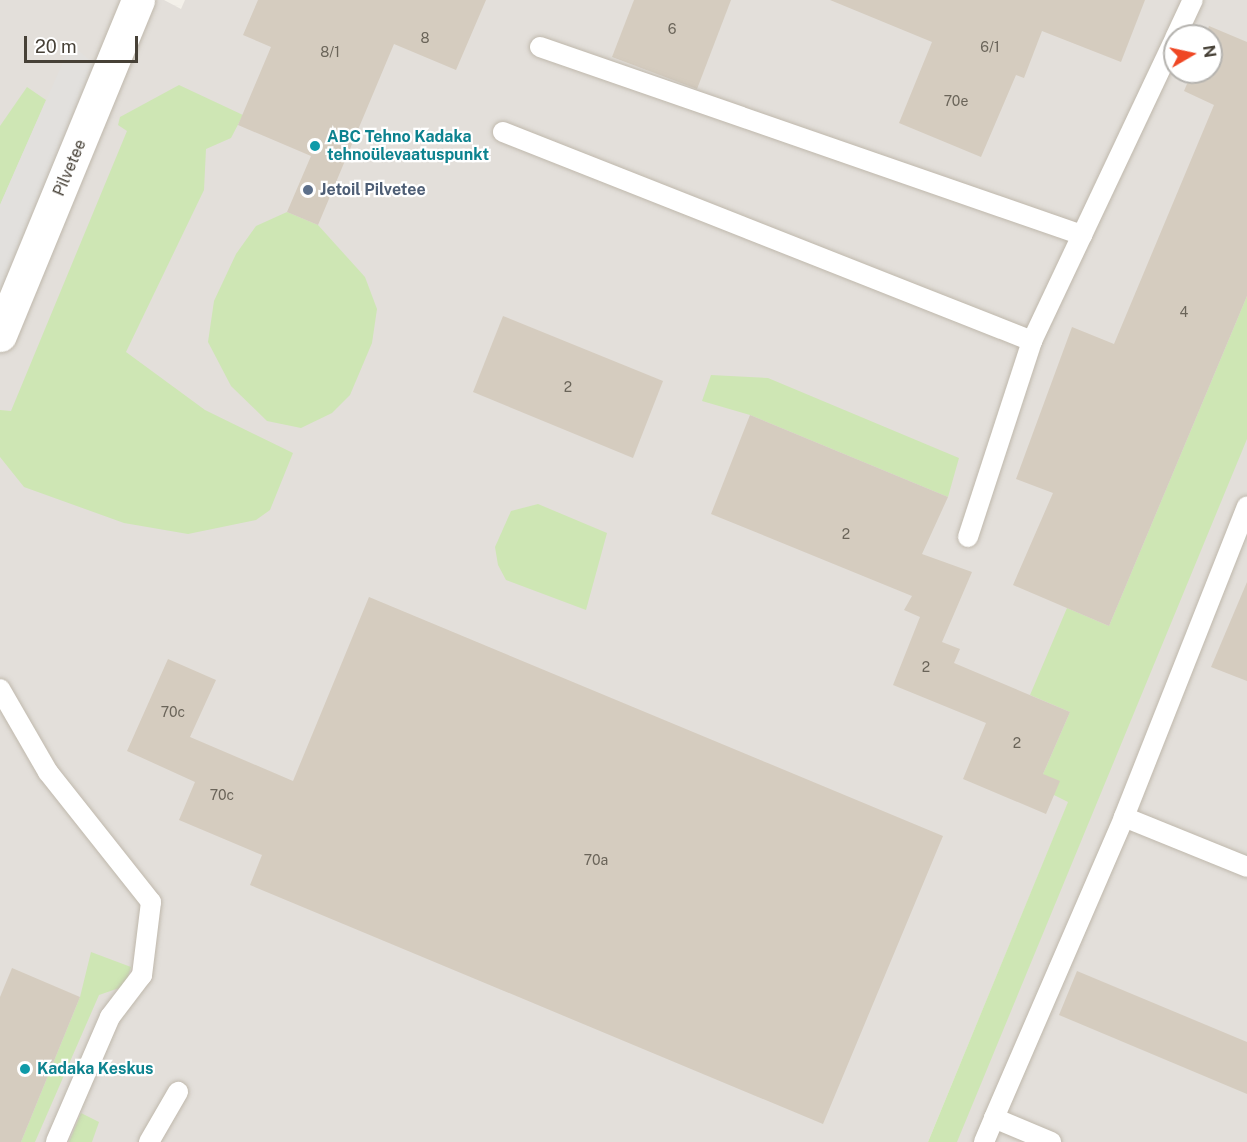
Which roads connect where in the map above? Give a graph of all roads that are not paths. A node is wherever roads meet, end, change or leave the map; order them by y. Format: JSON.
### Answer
{"nodes":[{"id":1,"x":138,"y":0,"type":"edge"},
{"id":2,"x":1193,"y":0,"type":"edge"},
{"id":3,"x":1181,"y":24,"type":"edge"},
{"id":4,"x":540,"y":47,"type":"dead end"},
{"id":5,"x":1163,"y":63,"type":"edge"},
{"id":6,"x":503,"y":132,"type":"dead end"},
{"id":7,"x":1082,"y":235,"type":"junction"},
{"id":8,"x":0,"y":336,"type":"edge"},
{"id":9,"x":1032,"y":341,"type":"junction"},
{"id":10,"x":1247,"y":506,"type":"edge"},
{"id":11,"x":968,"y":537,"type":"dead end"},
{"id":12,"x":0,"y":689,"type":"edge"},
{"id":13,"x":1124,"y":817,"type":"junction"},
{"id":14,"x":1247,"y":867,"type":"edge"},
{"id":15,"x":178,"y":1092,"type":"dead end"},
{"id":16,"x":994,"y":1118,"type":"junction"},
{"id":17,"x":56,"y":1142,"type":"edge"},
{"id":18,"x":149,"y":1142,"type":"edge"},
{"id":19,"x":984,"y":1142,"type":"edge"},
{"id":20,"x":1051,"y":1142,"type":"edge"}],
"edges":[{"from":1,"to":8,"type":"street","name":"Pilvetee"},
{"from":2,"to":3,"type":"lane"},
{"from":4,"to":7,"type":"lane"},
{"from":5,"to":7,"type":"lane"},
{"from":6,"to":9,"type":"lane"},
{"from":7,"to":9,"type":"lane"},
{"from":9,"to":11,"type":"lane"},
{"from":10,"to":13,"type":"lane"},
{"from":12,"to":17,"type":"lane"},
{"from":13,"to":14,"type":"lane"},
{"from":13,"to":16,"type":"lane"},
{"from":15,"to":18,"type":"lane"},
{"from":16,"to":19,"type":"lane"},
{"from":16,"to":20,"type":"lane"}]}
